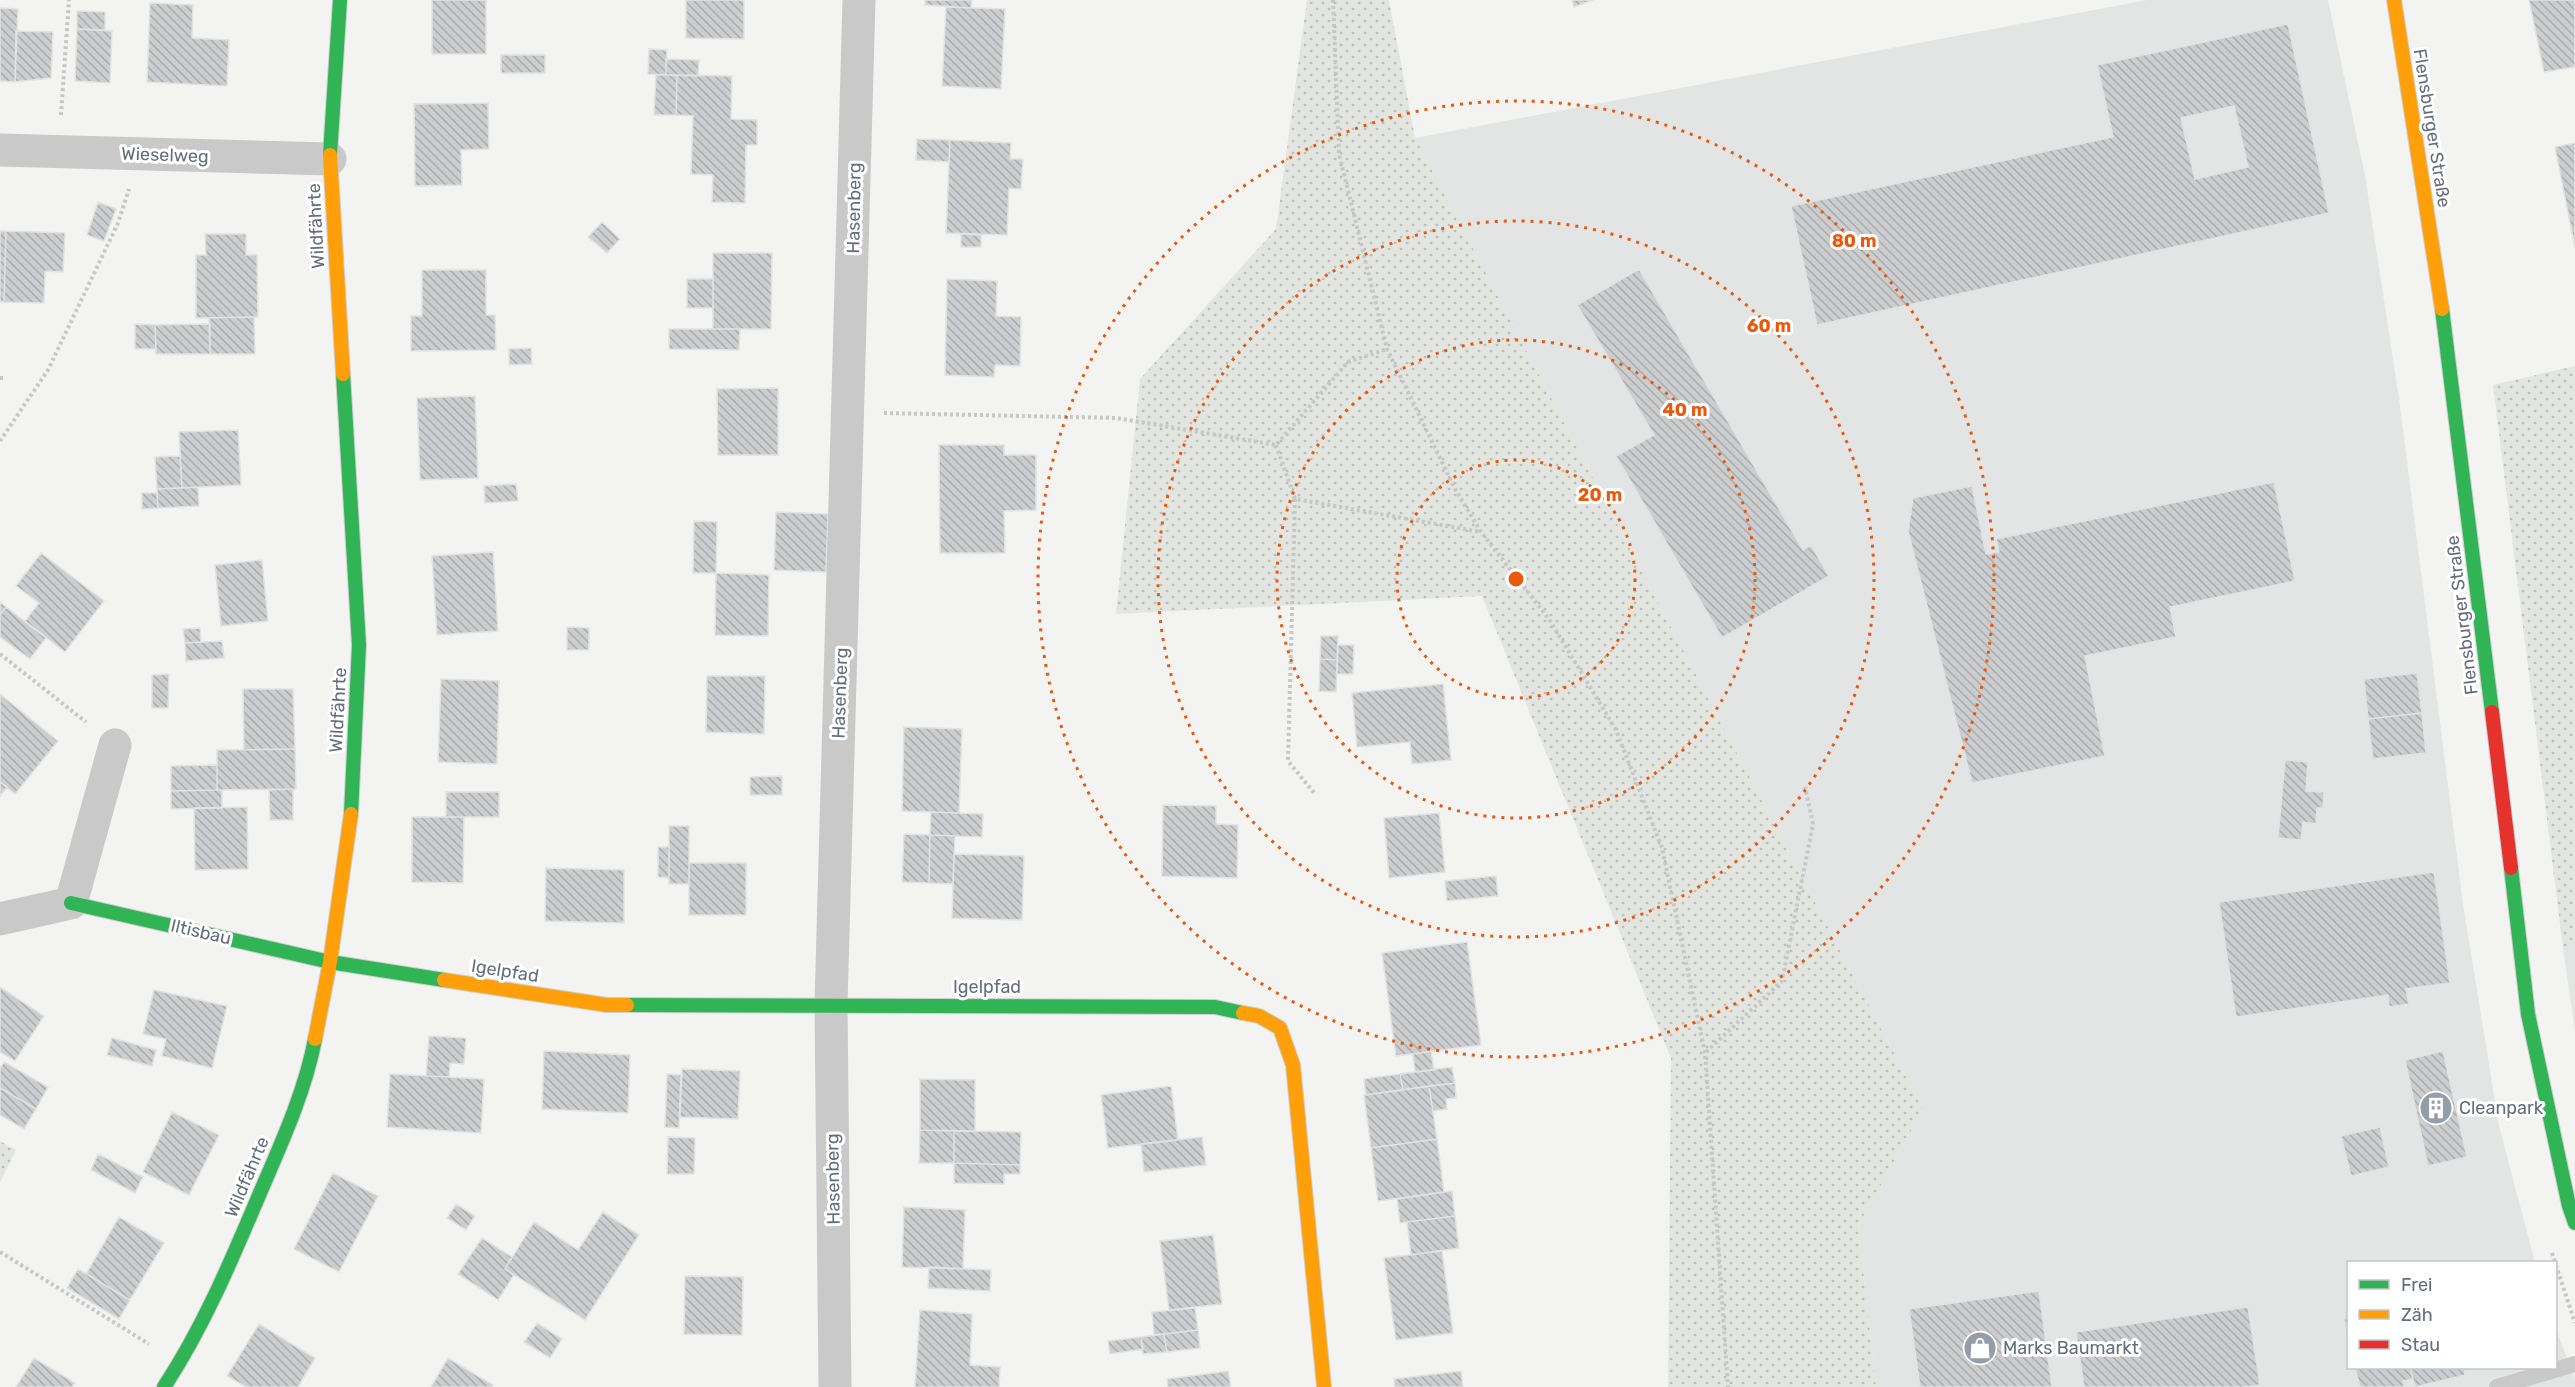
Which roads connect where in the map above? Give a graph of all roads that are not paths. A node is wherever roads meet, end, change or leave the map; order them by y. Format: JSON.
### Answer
{"nodes":[{"id":1,"x":340,"y":0,"type":"edge"},
{"id":2,"x":859,"y":0,"type":"edge"},
{"id":3,"x":2394,"y":0,"type":"edge"},
{"id":4,"x":0,"y":150,"type":"edge"},
{"id":5,"x":330,"y":159,"type":"junction"},
{"id":6,"x":115,"y":745,"type":"road end"},
{"id":7,"x":71,"y":903,"type":"junction"},
{"id":8,"x":0,"y":919,"type":"edge"},
{"id":9,"x":330,"y":962,"type":"junction"},
{"id":10,"x":831,"y":1004,"type":"junction"},
{"id":11,"x":2575,"y":1223,"type":"edge"},
{"id":12,"x":2575,"y":1364,"type":"edge"},
{"id":13,"x":164,"y":1387,"type":"edge"},
{"id":14,"x":835,"y":1387,"type":"edge"},
{"id":15,"x":1324,"y":1387,"type":"edge"},
{"id":16,"x":2497,"y":1387,"type":"edge"}],
"edges":[{"from":1,"to":5,"type":"street","name":"Wildfährte"},
{"from":2,"to":10,"type":"street","name":"Hasenberg"},
{"from":3,"to":11,"type":"street","name":"Flensburger Straße"},
{"from":4,"to":5,"type":"street","name":"Wieselweg"},
{"from":5,"to":9,"type":"street","name":"Wildfährte"},
{"from":6,"to":7,"type":"street"},
{"from":7,"to":8,"type":"street","name":"Iltisbau"},
{"from":7,"to":9,"type":"street","name":"Iltisbau"},
{"from":9,"to":10,"type":"street","name":"Igelpfad"},
{"from":9,"to":13,"type":"street","name":"Wildfährte"},
{"from":10,"to":14,"type":"street","name":"Hasenberg"},
{"from":10,"to":15,"type":"street","name":"Igelpfad"},
{"from":12,"to":16,"type":"lane"}]}
